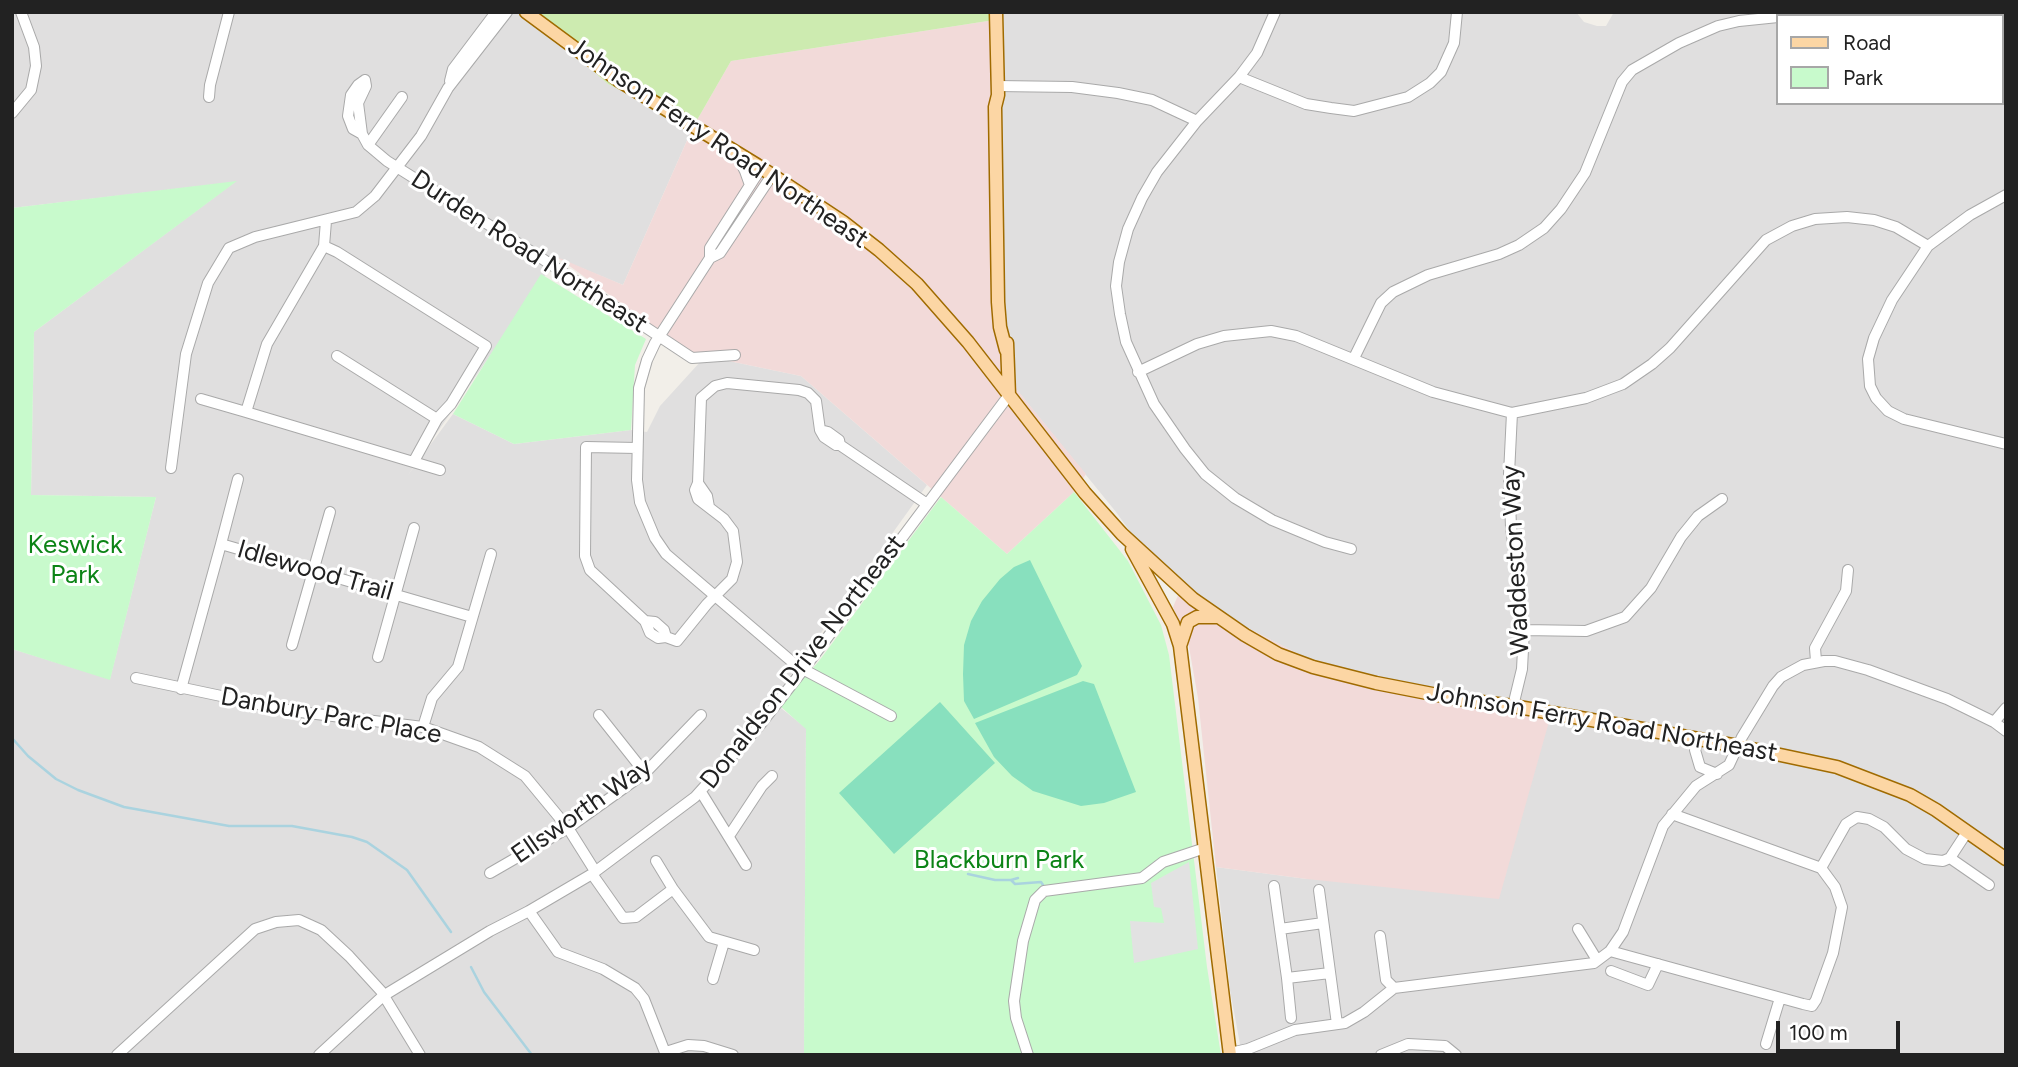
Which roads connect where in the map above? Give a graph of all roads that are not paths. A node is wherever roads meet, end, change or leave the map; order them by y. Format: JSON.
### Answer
{"nodes":[{"id":1,"x":21,"y":12,"type":"edge"},
{"id":2,"x":229,"y":12,"type":"edge"},
{"id":3,"x":496,"y":12,"type":"edge"},
{"id":4,"x":507,"y":12,"type":"edge"},
{"id":5,"x":526,"y":12,"type":"edge"},
{"id":6,"x":996,"y":12,"type":"edge"},
{"id":7,"x":1275,"y":12,"type":"edge"},
{"id":8,"x":1457,"y":12,"type":"edge"},
{"id":9,"x":1844,"y":12,"type":"edge"},
{"id":10,"x":1818,"y":14,"type":"edge"},
{"id":11,"x":1776,"y":17,"type":"edge"},
{"id":12,"x":1239,"y":77,"type":"junction"},
{"id":13,"x":448,"y":88,"type":"junction"},
{"id":14,"x":998,"y":90,"type":"junction"},
{"id":15,"x":209,"y":96,"type":"dead end"},
{"id":16,"x":402,"y":97,"type":"dead end"},
{"id":17,"x":354,"y":102,"type":"dead end"},
{"id":18,"x":12,"y":113,"type":"edge"},
{"id":19,"x":1197,"y":121,"type":"junction"},
{"id":20,"x":368,"y":145,"type":"junction"},
{"id":21,"x":733,"y":150,"type":"junction"},
{"id":22,"x":397,"y":168,"type":"junction"},
{"id":23,"x":766,"y":171,"type":"junction"},
{"id":24,"x":750,"y":185,"type":"junction"},
{"id":25,"x":2006,"y":195,"type":"edge"},
{"id":26,"x":326,"y":220,"type":"junction"},
{"id":27,"x":324,"y":246,"type":"junction"},
{"id":28,"x":1928,"y":246,"type":"junction"},
{"id":29,"x":710,"y":258,"type":"junction"},
{"id":30,"x":660,"y":337,"type":"junction"},
{"id":31,"x":735,"y":355,"type":"dead end"},
{"id":32,"x":337,"y":356,"type":"dead end"},
{"id":33,"x":1354,"y":358,"type":"junction"},
{"id":34,"x":1138,"y":372,"type":"junction"},
{"id":35,"x":1009,"y":395,"type":"junction"},
{"id":36,"x":201,"y":399,"type":"dead end"},
{"id":37,"x":246,"y":412,"type":"junction"},
{"id":38,"x":1512,"y":414,"type":"junction"},
{"id":39,"x":438,"y":419,"type":"junction"},
{"id":40,"x":2006,"y":444,"type":"edge"},
{"id":41,"x":638,"y":448,"type":"junction"},
{"id":42,"x":414,"y":461,"type":"junction"},
{"id":43,"x":171,"y":468,"type":"dead end"},
{"id":44,"x":440,"y":470,"type":"dead end"},
{"id":45,"x":238,"y":480,"type":"dead end"},
{"id":46,"x":1722,"y":499,"type":"dead end"},
{"id":47,"x":927,"y":504,"type":"junction"},
{"id":48,"x":330,"y":512,"type":"dead end"},
{"id":49,"x":414,"y":528,"type":"dead end"},
{"id":50,"x":1122,"y":534,"type":"junction"},
{"id":51,"x":221,"y":544,"type":"junction"},
{"id":52,"x":1351,"y":549,"type":"dead end"},
{"id":53,"x":491,"y":555,"type":"dead end"},
{"id":54,"x":1848,"y":570,"type":"dead end"},
{"id":55,"x":313,"y":571,"type":"junction"},
{"id":56,"x":395,"y":594,"type":"junction"},
{"id":57,"x":716,"y":596,"type":"junction"},
{"id":58,"x":1158,"y":596,"type":"junction"},
{"id":59,"x":1193,"y":599,"type":"junction"},
{"id":60,"x":472,"y":617,"type":"junction"},
{"id":61,"x":1216,"y":617,"type":"junction"},
{"id":62,"x":1524,"y":630,"type":"junction"},
{"id":63,"x":292,"y":645,"type":"dead end"},
{"id":64,"x":1180,"y":646,"type":"junction"},
{"id":65,"x":378,"y":657,"type":"dead end"},
{"id":66,"x":1816,"y":662,"type":"junction"},
{"id":67,"x":803,"y":670,"type":"junction"},
{"id":68,"x":135,"y":678,"type":"dead end"},
{"id":69,"x":181,"y":689,"type":"junction"},
{"id":70,"x":1514,"y":706,"type":"junction"},
{"id":71,"x":2006,"y":708,"type":"edge"},
{"id":72,"x":599,"y":715,"type":"dead end"},
{"id":73,"x":701,"y":715,"type":"dead end"},
{"id":74,"x":891,"y":716,"type":"dead end"},
{"id":75,"x":1994,"y":722,"type":"junction"},
{"id":76,"x":423,"y":727,"type":"junction"},
{"id":77,"x":2006,"y":731,"type":"edge"},
{"id":78,"x":1698,"y":739,"type":"junction"},
{"id":79,"x":1738,"y":746,"type":"junction"},
{"id":80,"x":1700,"y":767,"type":"junction"},
{"id":81,"x":645,"y":773,"type":"junction"},
{"id":82,"x":1717,"y":774,"type":"junction"},
{"id":83,"x":772,"y":776,"type":"dead end"},
{"id":84,"x":1696,"y":786,"type":"junction"},
{"id":85,"x":701,"y":792,"type":"junction"},
{"id":86,"x":1672,"y":814,"type":"junction"},
{"id":87,"x":568,"y":828,"type":"junction"},
{"id":88,"x":1968,"y":832,"type":"junction"},
{"id":89,"x":729,"y":836,"type":"junction"},
{"id":90,"x":1205,"y":848,"type":"junction"},
{"id":91,"x":1950,"y":858,"type":"junction"},
{"id":92,"x":2006,"y":859,"type":"edge"},
{"id":93,"x":656,"y":861,"type":"dead end"},
{"id":94,"x":746,"y":864,"type":"dead end"},
{"id":95,"x":1821,"y":868,"type":"junction"},
{"id":96,"x":490,"y":873,"type":"dead end"},
{"id":97,"x":593,"y":873,"type":"junction"},
{"id":98,"x":1989,"y":885,"type":"dead end"},
{"id":99,"x":1274,"y":886,"type":"dead end"},
{"id":100,"x":673,"y":889,"type":"junction"},
{"id":101,"x":1319,"y":890,"type":"dead end"},
{"id":102,"x":529,"y":911,"type":"junction"},
{"id":103,"x":1323,"y":923,"type":"junction"},
{"id":104,"x":1280,"y":929,"type":"junction"},
{"id":105,"x":1578,"y":929,"type":"dead end"},
{"id":106,"x":1380,"y":936,"type":"dead end"},
{"id":107,"x":724,"y":942,"type":"junction"},
{"id":108,"x":754,"y":950,"type":"dead end"},
{"id":109,"x":1610,"y":951,"type":"junction"},
{"id":110,"x":1597,"y":960,"type":"junction"},
{"id":111,"x":1658,"y":964,"type":"junction"},
{"id":112,"x":1611,"y":971,"type":"dead end"},
{"id":113,"x":1330,"y":973,"type":"junction"},
{"id":114,"x":1287,"y":978,"type":"junction"},
{"id":115,"x":713,"y":979,"type":"dead end"},
{"id":116,"x":1394,"y":988,"type":"junction"},
{"id":117,"x":383,"y":996,"type":"junction"},
{"id":118,"x":1780,"y":998,"type":"junction"},
{"id":119,"x":1291,"y":1018,"type":"dead end"},
{"id":120,"x":1337,"y":1024,"type":"junction"},
{"id":121,"x":1766,"y":1044,"type":"dead end"},
{"id":122,"x":666,"y":1053,"type":"edge"},
{"id":123,"x":1230,"y":1054,"type":"edge"},
{"id":124,"x":117,"y":1055,"type":"edge"},
{"id":125,"x":319,"y":1055,"type":"edge"},
{"id":126,"x":420,"y":1055,"type":"edge"},
{"id":127,"x":733,"y":1055,"type":"edge"},
{"id":128,"x":1028,"y":1055,"type":"edge"},
{"id":129,"x":1381,"y":1055,"type":"edge"},
{"id":130,"x":1456,"y":1055,"type":"edge"}],
"edges":[{"from":1,"to":18,"type":"street"},
{"from":2,"to":15,"type":"street"},
{"from":3,"to":13,"type":"street"},
{"from":4,"to":13,"type":"street"},
{"from":5,"to":21,"type":"main road","name":"Johnson Ferry Road Northeast"},
{"from":6,"to":14,"type":"main road"},
{"from":7,"to":12,"type":"street"},
{"from":8,"to":12,"type":"street"},
{"from":9,"to":10,"type":"street"},
{"from":11,"to":33,"type":"street"},
{"from":12,"to":19,"type":"street"},
{"from":13,"to":22,"type":"street"},
{"from":14,"to":19,"type":"street"},
{"from":14,"to":35,"type":"main road"},
{"from":16,"to":20,"type":"street"},
{"from":17,"to":20,"type":"street"},
{"from":19,"to":34,"type":"street"},
{"from":20,"to":22,"type":"street","name":"Durden Road Northeast"},
{"from":21,"to":23,"type":"main road","name":"Johnson Ferry Road Northeast"},
{"from":21,"to":24,"type":"street"},
{"from":22,"to":26,"type":"street"},
{"from":22,"to":30,"type":"street","name":"Durden Road Northeast"},
{"from":23,"to":24,"type":"street"},
{"from":23,"to":29,"type":"street"},
{"from":23,"to":35,"type":"main road","name":"Johnson Ferry Road Northeast"},
{"from":24,"to":29,"type":"street"},
{"from":25,"to":28,"type":"street"},
{"from":26,"to":27,"type":"street"},
{"from":26,"to":43,"type":"street"},
{"from":27,"to":37,"type":"street"},
{"from":27,"to":39,"type":"street"},
{"from":28,"to":38,"type":"street"},
{"from":28,"to":40,"type":"street"},
{"from":29,"to":30,"type":"street"},
{"from":30,"to":31,"type":"street","name":"Durden Road Northeast"},
{"from":30,"to":41,"type":"street"},
{"from":32,"to":39,"type":"street"},
{"from":33,"to":34,"type":"street"},
{"from":33,"to":38,"type":"street"},
{"from":34,"to":52,"type":"street"},
{"from":35,"to":47,"type":"street","name":"Donaldson Drive Northeast"},
{"from":35,"to":50,"type":"main road","name":"Johnson Ferry Road Northeast"},
{"from":36,"to":37,"type":"street"},
{"from":37,"to":42,"type":"street"},
{"from":38,"to":62,"type":"street","name":"Waddeston Way"},
{"from":39,"to":42,"type":"street"},
{"from":41,"to":57,"type":"street"},
{"from":41,"to":57,"type":"street"},
{"from":42,"to":44,"type":"street"},
{"from":45,"to":51,"type":"street"},
{"from":46,"to":62,"type":"street"},
{"from":47,"to":57,"type":"street"},
{"from":47,"to":67,"type":"street","name":"Donaldson Drive Northeast"},
{"from":48,"to":55,"type":"street"},
{"from":49,"to":56,"type":"street"},
{"from":50,"to":58,"type":"main road"},
{"from":50,"to":59,"type":"main road","name":"Johnson Ferry Road Northeast"},
{"from":51,"to":55,"type":"street","name":"Idlewood Trail"},
{"from":51,"to":69,"type":"street","name":"Idlewood Trail"},
{"from":53,"to":60,"type":"street"},
{"from":54,"to":66,"type":"street"},
{"from":55,"to":56,"type":"street","name":"Idlewood Trail"},
{"from":55,"to":63,"type":"street"},
{"from":56,"to":60,"type":"street","name":"Idlewood Trail"},
{"from":56,"to":65,"type":"street"},
{"from":57,"to":67,"type":"street"},
{"from":58,"to":59,"type":"main road"},
{"from":58,"to":64,"type":"main road"},
{"from":59,"to":61,"type":"main road","name":"Johnson Ferry Road Northeast"},
{"from":60,"to":76,"type":"street"},
{"from":61,"to":64,"type":"main road"},
{"from":61,"to":70,"type":"main road","name":"Johnson Ferry Road Northeast"},
{"from":62,"to":70,"type":"street","name":"Waddeston Way"},
{"from":64,"to":90,"type":"main road"},
{"from":66,"to":75,"type":"street"},
{"from":66,"to":79,"type":"street"},
{"from":67,"to":74,"type":"street"},
{"from":67,"to":85,"type":"street","name":"Donaldson Drive Northeast"},
{"from":68,"to":69,"type":"street","name":"Danbury Parc Place"},
{"from":69,"to":76,"type":"street","name":"Danbury Parc Place"},
{"from":70,"to":78,"type":"main road","name":"Johnson Ferry Road Northeast"},
{"from":71,"to":75,"type":"street"},
{"from":72,"to":81,"type":"street"},
{"from":73,"to":81,"type":"street","name":"Ellsworth Way"},
{"from":75,"to":77,"type":"street"},
{"from":76,"to":87,"type":"street","name":"Danbury Parc Place"},
{"from":78,"to":79,"type":"main road","name":"Johnson Ferry Road Northeast"},
{"from":78,"to":80,"type":"street"},
{"from":79,"to":82,"type":"street"},
{"from":79,"to":88,"type":"main road","name":"Johnson Ferry Road Northeast"},
{"from":80,"to":82,"type":"street"},
{"from":80,"to":84,"type":"street"},
{"from":81,"to":87,"type":"street","name":"Ellsworth Way"},
{"from":82,"to":84,"type":"street"},
{"from":83,"to":89,"type":"street"},
{"from":84,"to":86,"type":"street"},
{"from":85,"to":89,"type":"street"},
{"from":85,"to":97,"type":"street","name":"Donaldson Drive Northeast"},
{"from":86,"to":95,"type":"street"},
{"from":86,"to":109,"type":"street"},
{"from":87,"to":96,"type":"street","name":"Ellsworth Way"},
{"from":87,"to":97,"type":"street","name":"Danbury Parc Place"},
{"from":88,"to":91,"type":"street"},
{"from":88,"to":92,"type":"main road","name":"Johnson Ferry Road Northeast"},
{"from":89,"to":94,"type":"street"},
{"from":90,"to":123,"type":"main road"},
{"from":90,"to":128,"type":"street"},
{"from":91,"to":95,"type":"street"},
{"from":91,"to":98,"type":"street"},
{"from":93,"to":100,"type":"street"},
{"from":95,"to":118,"type":"street"},
{"from":97,"to":100,"type":"street","name":"Danbury Parc Place"},
{"from":97,"to":102,"type":"street","name":"Donaldson Drive Northeast"},
{"from":99,"to":104,"type":"street"},
{"from":100,"to":107,"type":"street"},
{"from":101,"to":103,"type":"street"},
{"from":102,"to":117,"type":"street","name":"Donaldson Drive Northeast"},
{"from":102,"to":122,"type":"street"},
{"from":103,"to":104,"type":"street"},
{"from":103,"to":113,"type":"street"},
{"from":104,"to":114,"type":"street"},
{"from":105,"to":110,"type":"street"},
{"from":106,"to":116,"type":"street"},
{"from":107,"to":108,"type":"street"},
{"from":107,"to":115,"type":"street"},
{"from":109,"to":110,"type":"street"},
{"from":109,"to":111,"type":"street"},
{"from":110,"to":116,"type":"street"},
{"from":111,"to":112,"type":"street"},
{"from":111,"to":118,"type":"street"},
{"from":113,"to":114,"type":"street"},
{"from":113,"to":120,"type":"street"},
{"from":114,"to":119,"type":"street"},
{"from":116,"to":120,"type":"street"},
{"from":117,"to":124,"type":"street"},
{"from":117,"to":125,"type":"street","name":"Donaldson Drive Northeast"},
{"from":117,"to":126,"type":"street"},
{"from":118,"to":121,"type":"street"},
{"from":120,"to":123,"type":"street"},
{"from":122,"to":127,"type":"street"},
{"from":129,"to":130,"type":"street"}]}
